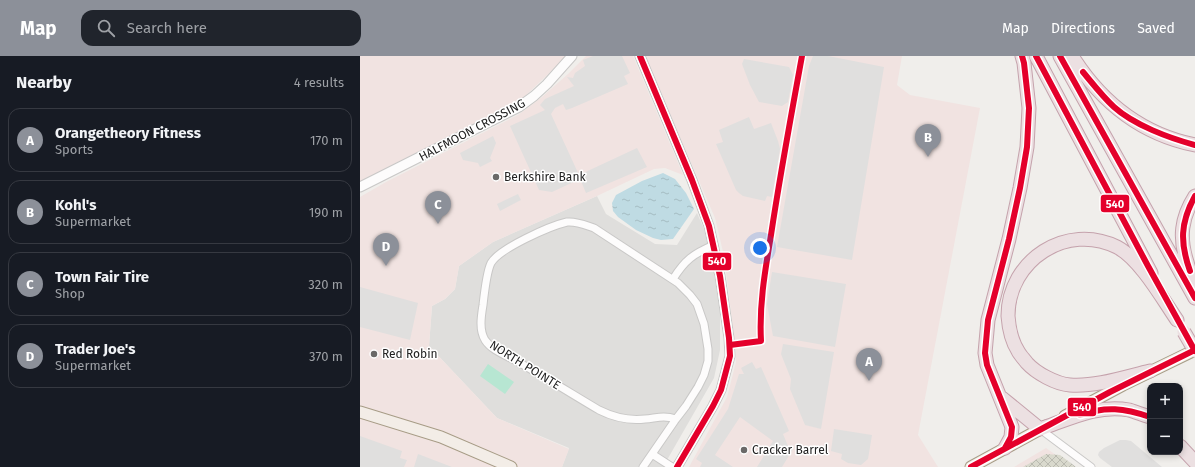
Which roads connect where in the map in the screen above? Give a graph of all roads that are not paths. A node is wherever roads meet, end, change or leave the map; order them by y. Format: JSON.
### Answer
{"nodes":[{"id":1,"x":572,"y":56,"type":"edge"},
{"id":2,"x":640,"y":56,"type":"edge"},
{"id":3,"x":1022,"y":56,"type":"edge"},
{"id":4,"x":1036,"y":56,"type":"edge"},
{"id":5,"x":1060,"y":56,"type":"edge"},
{"id":6,"x":1072,"y":56,"type":"edge"},
{"id":7,"x":1195,"y":145,"type":"edge"},
{"id":8,"x":360,"y":188,"type":"edge"},
{"id":9,"x":1195,"y":196,"type":"edge"},
{"id":10,"x":714,"y":245,"type":"junction"},
{"id":11,"x":673,"y":279,"type":"junction"},
{"id":12,"x":1194,"y":296,"type":"edge"},
{"id":13,"x":1177,"y":320,"type":"junction"},
{"id":14,"x":1195,"y":351,"type":"edge"},
{"id":15,"x":1150,"y":371,"type":"junction"},
{"id":16,"x":1000,"y":397,"type":"junction"},
{"id":17,"x":360,"y":412,"type":"edge"},
{"id":18,"x":1147,"y":416,"type":"edge"},
{"id":19,"x":676,"y":419,"type":"junction"},
{"id":20,"x":1040,"y":429,"type":"junction"},
{"id":21,"x":1005,"y":448,"type":"junction"},
{"id":22,"x":1183,"y":449,"type":"edge"},
{"id":23,"x":652,"y":454,"type":"junction"},
{"id":24,"x":1195,"y":462,"type":"edge"},
{"id":25,"x":511,"y":467,"type":"edge"},
{"id":26,"x":643,"y":467,"type":"edge"},
{"id":27,"x":672,"y":467,"type":"edge"},
{"id":28,"x":677,"y":467,"type":"edge"},
{"id":29,"x":971,"y":467,"type":"edge"},
{"id":30,"x":1091,"y":467,"type":"edge"}],
"edges":[{"from":1,"to":8,"type":"street","name":"HALFMOON CROSSING"},
{"from":2,"to":10,"type":"street"},
{"from":3,"to":16,"type":"highway"},
{"from":4,"to":13,"type":"highway"},
{"from":5,"to":12,"type":"highway"},
{"from":6,"to":7,"type":"highway"},
{"from":9,"to":12,"type":"highway"},
{"from":10,"to":11,"type":"street"},
{"from":10,"to":28,"type":"street"},
{"from":11,"to":19,"type":"street","name":"NORTH POINTE"},
{"from":11,"to":19,"type":"street","name":"NORTH POINTE"},
{"from":13,"to":14,"type":"highway","bridge":true},
{"from":13,"to":15,"type":"highway"},
{"from":14,"to":15,"type":"main road"},
{"from":15,"to":20,"type":"main road"},
{"from":16,"to":20,"type":"highway"},
{"from":16,"to":21,"type":"highway"},
{"from":17,"to":25,"type":"main road"},
{"from":18,"to":20,"type":"highway"},
{"from":19,"to":23,"type":"street","name":"NORTH POINTE"},
{"from":20,"to":21,"type":"main road"},
{"from":20,"to":30,"type":"street"},
{"from":21,"to":29,"type":"main road"},
{"from":22,"to":24,"type":"highway"},
{"from":23,"to":26,"type":"street","name":"NORTH POINTE"},
{"from":23,"to":27,"type":"street"}]}
